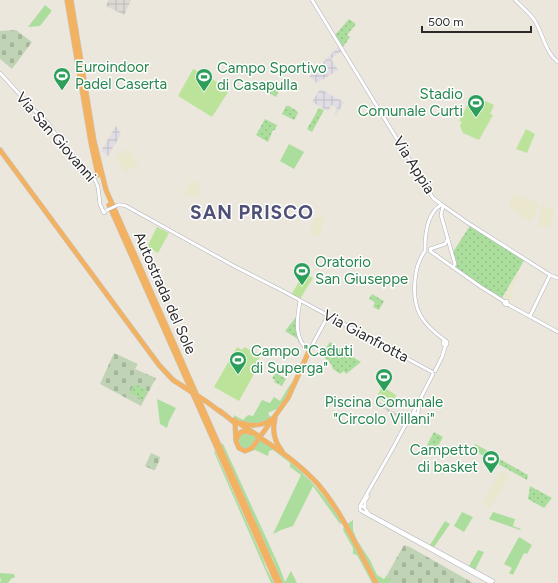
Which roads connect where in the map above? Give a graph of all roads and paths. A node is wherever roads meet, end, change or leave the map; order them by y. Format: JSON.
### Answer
{"nodes":[{"id":1,"x":67,"y":0,"type":"edge"},
{"id":2,"x":71,"y":0,"type":"edge"},
{"id":3,"x":312,"y":0,"type":"edge"},
{"id":4,"x":515,"y":0,"type":"edge"},
{"id":5,"x":558,"y":62,"type":"edge"},
{"id":6,"x":0,"y":73,"type":"edge"},
{"id":7,"x":0,"y":150,"type":"edge"},
{"id":8,"x":437,"y":201,"type":"junction"},
{"id":9,"x":443,"y":206,"type":"junction"},
{"id":10,"x":436,"y":208,"type":"junction"},
{"id":11,"x":448,"y":241,"type":"junction"},
{"id":12,"x":197,"y":246,"type":"joint"},
{"id":13,"x":425,"y":250,"type":"junction"},
{"id":14,"x":431,"y":250,"type":"junction"},
{"id":15,"x":454,"y":265,"type":"junction"},
{"id":16,"x":550,"y":276,"type":"junction"},
{"id":17,"x":556,"y":277,"type":"edge"},
{"id":18,"x":300,"y":301,"type":"junction"},
{"id":19,"x":328,"y":316,"type":"junction"},
{"id":20,"x":530,"y":316,"type":"junction"},
{"id":21,"x":558,"y":332,"type":"edge"},
{"id":22,"x":309,"y":352,"type":"junction"},
{"id":23,"x":434,"y":372,"type":"junction"},
{"id":24,"x":220,"y":411,"type":"junction"},
{"id":25,"x":276,"y":415,"type":"junction"},
{"id":26,"x":412,"y":416,"type":"junction"},
{"id":27,"x":232,"y":419,"type":"junction"},
{"id":28,"x":257,"y":436,"type":"junction"},
{"id":29,"x":236,"y":441,"type":"junction"},
{"id":30,"x":393,"y":449,"type":"junction"},
{"id":31,"x":286,"y":455,"type":"junction"},
{"id":32,"x":364,"y":509,"type":"junction"},
{"id":33,"x":277,"y":583,"type":"edge"},
{"id":34,"x":280,"y":583,"type":"edge"},
{"id":35,"x":376,"y":583,"type":"edge"},
{"id":36,"x":493,"y":583,"type":"edge"}],
"edges":[{"from":1,"to":33,"type":"highway","name":"Autostrada del Sole"},
{"from":2,"to":34,"type":"highway","name":"Autostrada del Sole"},
{"from":3,"to":8,"type":"street","name":"Via Appia"},
{"from":4,"to":5,"type":"street"},
{"from":6,"to":12,"type":"street","name":"Via San Giovanni","bridge":true},
{"from":7,"to":24,"type":"highway","bridge":true},
{"from":8,"to":9,"type":"street","name":"Via Appia"},
{"from":8,"to":10,"type":"street"},
{"from":9,"to":10,"type":"street"},
{"from":9,"to":11,"type":"street"},
{"from":9,"to":16,"type":"street","name":"Via Appia"},
{"from":10,"to":13,"type":"street"},
{"from":11,"to":14,"type":"street"},
{"from":11,"to":15,"type":"street"},
{"from":12,"to":18,"type":"street","name":"Via Gianfrotta"},
{"from":13,"to":14,"type":"street"},
{"from":13,"to":23,"type":"street"},
{"from":14,"to":15,"type":"street"},
{"from":15,"to":20,"type":"street"},
{"from":16,"to":17,"type":"street"},
{"from":16,"to":20,"type":"street"},
{"from":18,"to":19,"type":"street","name":"Via Gianfrotta"},
{"from":18,"to":22,"type":"street"},
{"from":19,"to":22,"type":"street"},
{"from":19,"to":23,"type":"street","name":"Via Gianfrotta"},
{"from":20,"to":21,"type":"street"},
{"from":22,"to":25,"type":"highway"},
{"from":23,"to":26,"type":"street"},
{"from":23,"to":26,"type":"street"},
{"from":24,"to":27,"type":"highway"},
{"from":24,"to":29,"type":"highway"},
{"from":25,"to":27,"type":"highway"},
{"from":25,"to":29,"type":"highway"},
{"from":25,"to":31,"type":"highway"},
{"from":26,"to":30,"type":"street"},
{"from":27,"to":28,"type":"highway"},
{"from":28,"to":29,"type":"highway"},
{"from":28,"to":31,"type":"highway","bridge":true},
{"from":30,"to":32,"type":"street"},
{"from":30,"to":32,"type":"street"},
{"from":31,"to":35,"type":"highway"},
{"from":32,"to":36,"type":"street"}]}
